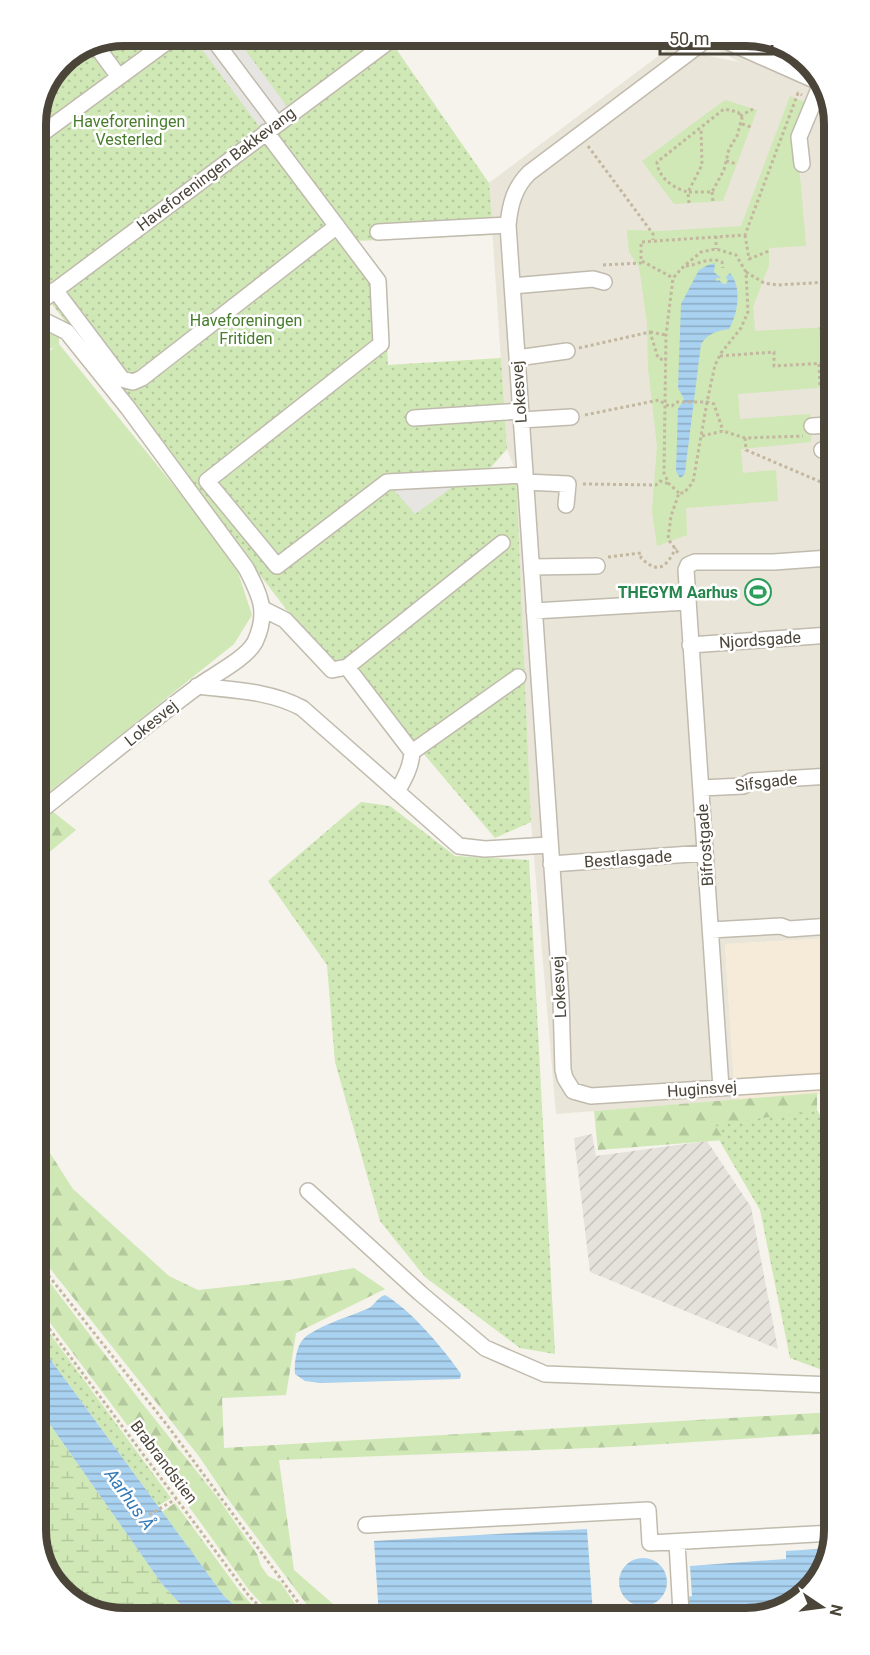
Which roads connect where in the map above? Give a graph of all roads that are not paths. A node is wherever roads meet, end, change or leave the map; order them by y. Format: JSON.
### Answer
{"nodes":[{"id":1,"x":160,"y":47,"type":"edge"},
{"id":2,"x":218,"y":47,"type":"edge"},
{"id":3,"x":381,"y":47,"type":"edge"},
{"id":4,"x":698,"y":47,"type":"edge"},
{"id":5,"x":738,"y":47,"type":"edge"},
{"id":6,"x":100,"y":51,"type":"edge"},
{"id":7,"x":119,"y":77,"type":"junction"},
{"id":8,"x":807,"y":78,"type":"edge"},
{"id":9,"x":818,"y":94,"type":"edge"},
{"id":10,"x":272,"y":128,"type":"junction"},
{"id":11,"x":47,"y":130,"type":"edge"},
{"id":12,"x":802,"y":164,"type":"dead end"},
{"id":13,"x":508,"y":225,"type":"junction"},
{"id":14,"x":337,"y":226,"type":"junction"},
{"id":15,"x":378,"y":232,"type":"dead end"},
{"id":16,"x":604,"y":282,"type":"dead end"},
{"id":17,"x":512,"y":286,"type":"junction"},
{"id":18,"x":56,"y":290,"type":"junction"},
{"id":19,"x":47,"y":297,"type":"edge"},
{"id":20,"x":47,"y":322,"type":"edge"},
{"id":21,"x":80,"y":322,"type":"junction"},
{"id":22,"x":67,"y":332,"type":"junction"},
{"id":23,"x":567,"y":351,"type":"road end"},
{"id":24,"x":517,"y":358,"type":"junction"},
{"id":25,"x":521,"y":415,"type":"junction"},
{"id":26,"x":414,"y":417,"type":"dead end"},
{"id":27,"x":571,"y":417,"type":"road end"},
{"id":28,"x":824,"y":427,"type":"edge"},
{"id":29,"x":811,"y":431,"type":"road end"},
{"id":30,"x":525,"y":479,"type":"junction"},
{"id":31,"x":567,"y":505,"type":"dead end"},
{"id":32,"x":502,"y":543,"type":"dead end"},
{"id":33,"x":824,"y":558,"type":"edge"},
{"id":34,"x":597,"y":566,"type":"road end"},
{"id":35,"x":532,"y":567,"type":"junction"},
{"id":36,"x":687,"y":602,"type":"junction"},
{"id":37,"x":263,"y":609,"type":"junction"},
{"id":38,"x":534,"y":610,"type":"junction"},
{"id":39,"x":824,"y":635,"type":"edge"},
{"id":40,"x":690,"y":645,"type":"junction"},
{"id":41,"x":347,"y":667,"type":"junction"},
{"id":42,"x":518,"y":677,"type":"dead end"},
{"id":43,"x":197,"y":687,"type":"junction"},
{"id":44,"x":412,"y":752,"type":"junction"},
{"id":45,"x":824,"y":776,"type":"edge"},
{"id":46,"x":701,"y":788,"type":"junction"},
{"id":47,"x":396,"y":792,"type":"junction"},
{"id":48,"x":47,"y":806,"type":"edge"},
{"id":49,"x":549,"y":845,"type":"junction"},
{"id":50,"x":705,"y":853,"type":"junction"},
{"id":51,"x":551,"y":864,"type":"junction"},
{"id":52,"x":824,"y":926,"type":"edge"},
{"id":53,"x":711,"y":930,"type":"junction"},
{"id":54,"x":824,"y":1082,"type":"edge"},
{"id":55,"x":721,"y":1088,"type":"junction"},
{"id":56,"x":573,"y":1091,"type":"joint"},
{"id":57,"x":308,"y":1191,"type":"dead end"},
{"id":58,"x":824,"y":1385,"type":"edge"},
{"id":59,"x":366,"y":1526,"type":"dead end"},
{"id":60,"x":824,"y":1534,"type":"edge"},
{"id":61,"x":677,"y":1542,"type":"junction"},
{"id":62,"x":681,"y":1608,"type":"edge"}],
"edges":[{"from":1,"to":7,"type":"street"},
{"from":2,"to":10,"type":"street"},
{"from":3,"to":10,"type":"street","name":"Haveforeningen Bakkevang"},
{"from":4,"to":13,"type":"street","name":"Lokesvej"},
{"from":5,"to":8,"type":"street"},
{"from":6,"to":7,"type":"street"},
{"from":7,"to":11,"type":"street"},
{"from":9,"to":12,"type":"street"},
{"from":10,"to":14,"type":"street"},
{"from":10,"to":18,"type":"street","name":"Haveforeningen Bakkevang"},
{"from":13,"to":15,"type":"street"},
{"from":13,"to":17,"type":"street","name":"Lokesvej"},
{"from":14,"to":21,"type":"street"},
{"from":14,"to":30,"type":"street"},
{"from":16,"to":17,"type":"street"},
{"from":17,"to":24,"type":"street","name":"Lokesvej"},
{"from":18,"to":19,"type":"street","name":"Haveforeningen Bakkevang"},
{"from":18,"to":21,"type":"street"},
{"from":20,"to":22,"type":"street"},
{"from":21,"to":22,"type":"street"},
{"from":22,"to":37,"type":"street"},
{"from":23,"to":24,"type":"street"},
{"from":24,"to":25,"type":"street","name":"Lokesvej"},
{"from":25,"to":26,"type":"street"},
{"from":25,"to":27,"type":"street"},
{"from":25,"to":30,"type":"street","name":"Lokesvej"},
{"from":28,"to":29,"type":"street"},
{"from":30,"to":31,"type":"street"},
{"from":30,"to":35,"type":"street","name":"Lokesvej"},
{"from":32,"to":41,"type":"street"},
{"from":33,"to":36,"type":"street","name":"Bifrostgade"},
{"from":34,"to":35,"type":"street"},
{"from":35,"to":38,"type":"street","name":"Lokesvej"},
{"from":36,"to":38,"type":"street"},
{"from":36,"to":40,"type":"street","name":"Bifrostgade"},
{"from":37,"to":41,"type":"street"},
{"from":37,"to":43,"type":"street","name":"Lokesvej"},
{"from":38,"to":49,"type":"street","name":"Lokesvej"},
{"from":39,"to":40,"type":"street","name":"Njordsgade"},
{"from":40,"to":46,"type":"street","name":"Bifrostgade"},
{"from":41,"to":44,"type":"street"},
{"from":42,"to":44,"type":"street"},
{"from":43,"to":47,"type":"street"},
{"from":43,"to":48,"type":"street","name":"Lokesvej"},
{"from":44,"to":47,"type":"street"},
{"from":45,"to":46,"type":"street","name":"Sifsgade"},
{"from":46,"to":50,"type":"street","name":"Bifrostgade"},
{"from":47,"to":49,"type":"street"},
{"from":49,"to":51,"type":"street","name":"Lokesvej"},
{"from":50,"to":51,"type":"street","name":"Bestlasgade"},
{"from":50,"to":53,"type":"street","name":"Bifrostgade"},
{"from":51,"to":56,"type":"street","name":"Lokesvej"},
{"from":52,"to":53,"type":"street"},
{"from":53,"to":55,"type":"street","name":"Bifrostgade"},
{"from":54,"to":55,"type":"street","name":"Huginsvej"},
{"from":55,"to":56,"type":"street","name":"Huginsvej"},
{"from":57,"to":58,"type":"street"},
{"from":59,"to":61,"type":"street"},
{"from":60,"to":61,"type":"street"},
{"from":61,"to":62,"type":"street"}]}
